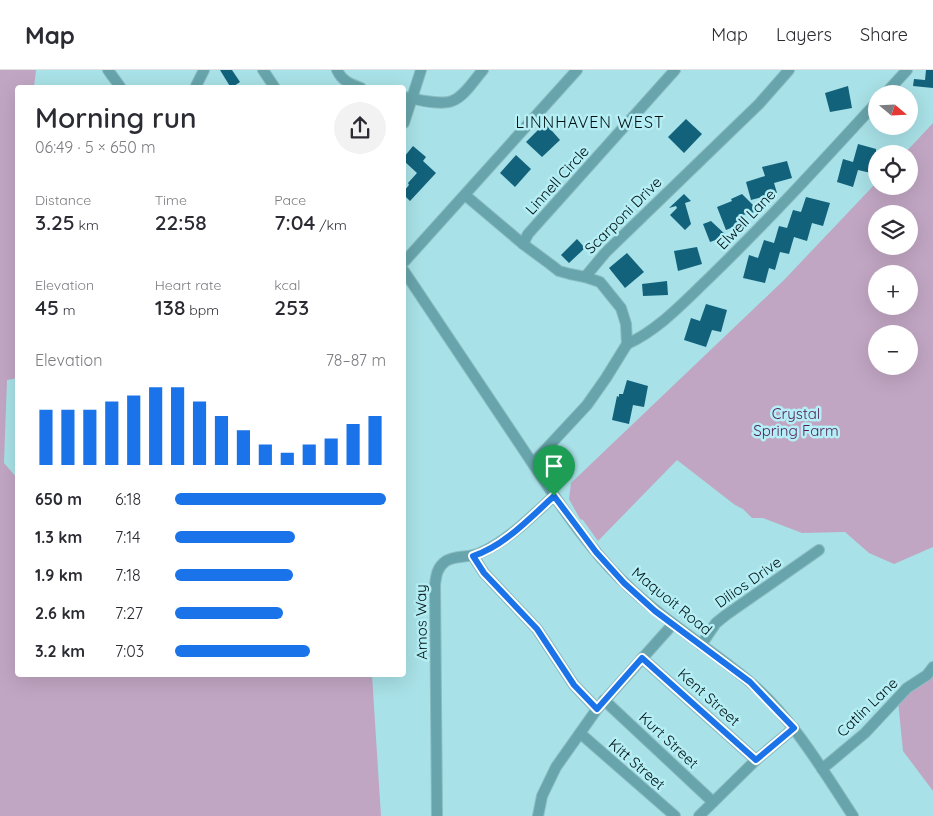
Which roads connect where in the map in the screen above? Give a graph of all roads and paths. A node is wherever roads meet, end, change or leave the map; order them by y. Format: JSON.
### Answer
{"nodes":[{"id":1,"x":108,"y":70,"type":"edge"},
{"id":2,"x":204,"y":70,"type":"edge"},
{"id":3,"x":263,"y":70,"type":"edge"},
{"id":4,"x":337,"y":70,"type":"edge"},
{"id":5,"x":421,"y":70,"type":"edge"},
{"id":6,"x":483,"y":70,"type":"edge"},
{"id":7,"x":576,"y":70,"type":"edge"},
{"id":8,"x":675,"y":70,"type":"edge"},
{"id":9,"x":789,"y":70,"type":"edge"},
{"id":10,"x":907,"y":70,"type":"edge"},
{"id":11,"x":119,"y":85,"type":"edge"},
{"id":12,"x":196,"y":85,"type":"edge"},
{"id":13,"x":272,"y":85,"type":"edge"},
{"id":14,"x":353,"y":85,"type":"edge"},
{"id":15,"x":893,"y":85,"type":"edge"},
{"id":16,"x":408,"y":97,"type":"edge"},
{"id":17,"x":406,"y":110,"type":"edge"},
{"id":18,"x":868,"y":112,"type":"edge"},
{"id":19,"x":465,"y":194,"type":"junction"},
{"id":20,"x":523,"y":244,"type":"junction"},
{"id":21,"x":406,"y":260,"type":"edge"},
{"id":22,"x":406,"y":274,"type":"edge"},
{"id":23,"x":585,"y":277,"type":"junction"},
{"id":24,"x":627,"y":344,"type":"junction"},
{"id":25,"x":533,"y":463,"type":"junction"},
{"id":26,"x":554,"y":496,"type":"junction"},
{"id":27,"x":819,"y":550,"type":"dead end"},
{"id":28,"x":473,"y":556,"type":"junction"},
{"id":29,"x":673,"y":624,"type":"junction"},
{"id":30,"x":701,"y":645,"type":"junction"},
{"id":31,"x":642,"y":658,"type":"junction"},
{"id":32,"x":933,"y":668,"type":"edge"},
{"id":33,"x":604,"y":700,"type":"junction"},
{"id":34,"x":597,"y":709,"type":"junction"},
{"id":35,"x":794,"y":728,"type":"junction"},
{"id":36,"x":581,"y":734,"type":"junction"},
{"id":37,"x":756,"y":760,"type":"junction"},
{"id":38,"x":822,"y":769,"type":"junction"},
{"id":39,"x":713,"y":802,"type":"junction"},
{"id":40,"x":437,"y":816,"type":"edge"},
{"id":41,"x":538,"y":816,"type":"edge"},
{"id":42,"x":675,"y":816,"type":"edge"},
{"id":43,"x":699,"y":816,"type":"edge"},
{"id":44,"x":853,"y":816,"type":"edge"}],
"edges":[{"from":1,"to":11,"type":"street"},
{"from":2,"to":12,"type":"street"},
{"from":3,"to":13,"type":"street"},
{"from":4,"to":14,"type":"street"},
{"from":5,"to":16,"type":"street"},
{"from":6,"to":16,"type":"street"},
{"from":7,"to":19,"type":"street"},
{"from":8,"to":20,"type":"street","name":"Linnell Circle"},
{"from":9,"to":23,"type":"street","name":"Scarponi Drive"},
{"from":10,"to":15,"type":"street"},
{"from":16,"to":17,"type":"street"},
{"from":18,"to":24,"type":"street","name":"Elwell Lane"},
{"from":19,"to":20,"type":"street"},
{"from":19,"to":21,"type":"street"},
{"from":20,"to":23,"type":"street"},
{"from":22,"to":25,"type":"street","name":"Maquoit Road"},
{"from":23,"to":24,"type":"street","name":"Scarponi Drive"},
{"from":24,"to":25,"type":"street"},
{"from":25,"to":26,"type":"street","name":"Maquoit Road"},
{"from":26,"to":28,"type":"street","name":"Amos Way"},
{"from":26,"to":29,"type":"street","name":"Maquoit Road"},
{"from":27,"to":30,"type":"street","name":"Dilios Drive"},
{"from":28,"to":34,"type":"street"},
{"from":28,"to":40,"type":"street","name":"Amos Way"},
{"from":29,"to":30,"type":"street","name":"Maquoit Road"},
{"from":29,"to":31,"type":"street"},
{"from":30,"to":35,"type":"street","name":"Maquoit Road"},
{"from":31,"to":33,"type":"street"},
{"from":31,"to":37,"type":"street","name":"Kent Street"},
{"from":32,"to":38,"type":"street","name":"Catlin Lane"},
{"from":33,"to":34,"type":"street"},
{"from":33,"to":39,"type":"street","name":"Kurt Street"},
{"from":34,"to":36,"type":"street"},
{"from":35,"to":37,"type":"street"},
{"from":35,"to":38,"type":"street","name":"Maquoit Road"},
{"from":36,"to":41,"type":"street"},
{"from":36,"to":42,"type":"street","name":"Kitt Street"},
{"from":37,"to":39,"type":"street"},
{"from":38,"to":44,"type":"street","name":"Maquoit Road"},
{"from":39,"to":43,"type":"street"}]}
